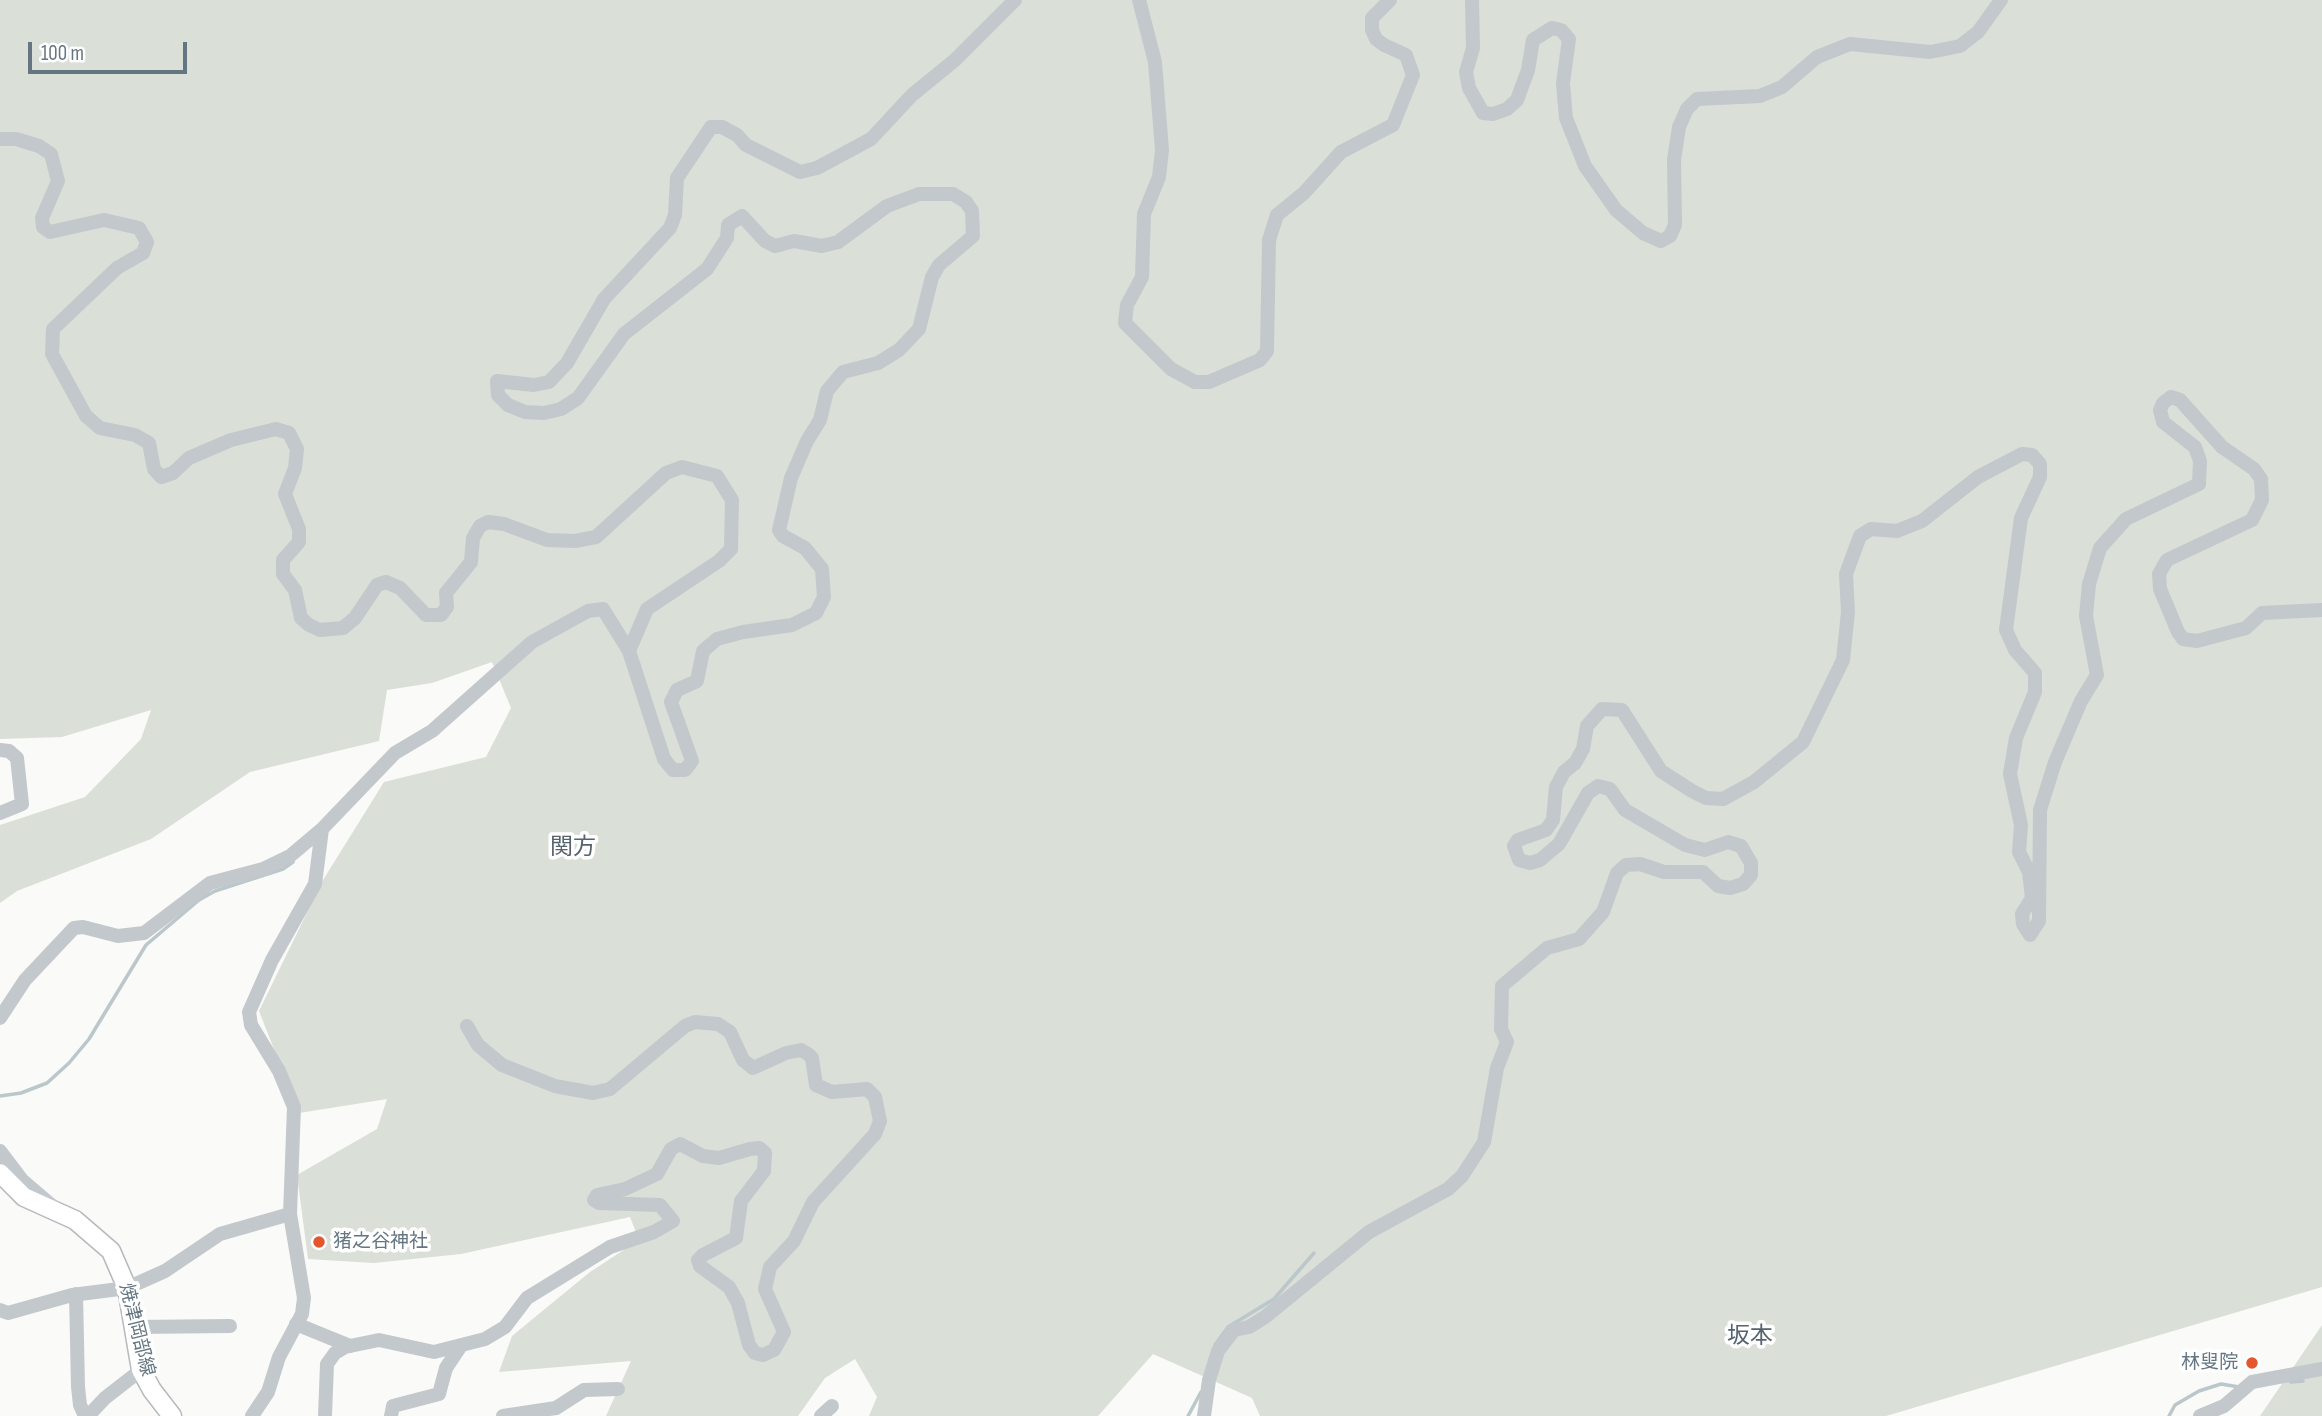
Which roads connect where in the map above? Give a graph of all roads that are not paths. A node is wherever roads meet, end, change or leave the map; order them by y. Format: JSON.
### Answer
{"nodes":[{"id":1,"x":1015,"y":0,"type":"edge"},
{"id":2,"x":1139,"y":0,"type":"edge"},
{"id":3,"x":1390,"y":0,"type":"edge"},
{"id":4,"x":1472,"y":0,"type":"edge"},
{"id":5,"x":2001,"y":0,"type":"edge"},
{"id":6,"x":0,"y":139,"type":"edge"},
{"id":7,"x":2322,"y":610,"type":"edge"},
{"id":8,"x":629,"y":651,"type":"junction"},
{"id":9,"x":0,"y":750,"type":"edge"},
{"id":10,"x":0,"y":813,"type":"edge"},
{"id":11,"x":322,"y":829,"type":"junction"},
{"id":12,"x":0,"y":1018,"type":"edge"},
{"id":13,"x":467,"y":1026,"type":"dead end"},
{"id":14,"x":0,"y":1151,"type":"edge"},
{"id":15,"x":0,"y":1173,"type":"edge"},
{"id":16,"x":60,"y":1213,"type":"junction"},
{"id":17,"x":290,"y":1214,"type":"junction"},
{"id":18,"x":127,"y":1288,"type":"junction"},
{"id":19,"x":76,"y":1294,"type":"junction"},
{"id":20,"x":0,"y":1310,"type":"edge"},
{"id":21,"x":296,"y":1324,"type":"junction"},
{"id":22,"x":230,"y":1326,"type":"dead end"},
{"id":23,"x":134,"y":1328,"type":"junction"},
{"id":24,"x":349,"y":1346,"type":"junction"},
{"id":25,"x":460,"y":1347,"type":"junction"},
{"id":26,"x":2322,"y":1369,"type":"edge"},
{"id":27,"x":141,"y":1370,"type":"junction"},
{"id":28,"x":618,"y":1389,"type":"dead end"},
{"id":29,"x":557,"y":1412,"type":"edge"},
{"id":30,"x":87,"y":1416,"type":"edge"},
{"id":31,"x":172,"y":1416,"type":"edge"},
{"id":32,"x":252,"y":1416,"type":"edge"},
{"id":33,"x":325,"y":1416,"type":"edge"},
{"id":34,"x":391,"y":1416,"type":"edge"},
{"id":35,"x":503,"y":1416,"type":"edge"},
{"id":36,"x":1204,"y":1416,"type":"edge"},
{"id":37,"x":2200,"y":1416,"type":"edge"}],
"edges":[{"from":1,"to":8,"type":"street"},
{"from":2,"to":3,"type":"street"},
{"from":4,"to":5,"type":"street"},
{"from":6,"to":8,"type":"street"},
{"from":7,"to":36,"type":"street"},
{"from":8,"to":11,"type":"street"},
{"from":9,"to":10,"type":"street"},
{"from":11,"to":12,"type":"street"},
{"from":11,"to":17,"type":"street"},
{"from":13,"to":25,"type":"street"},
{"from":14,"to":16,"type":"street"},
{"from":15,"to":16,"type":"main road","name":"焼津岡部線"},
{"from":16,"to":18,"type":"main road","name":"焼津岡部線"},
{"from":17,"to":18,"type":"street"},
{"from":17,"to":21,"type":"street"},
{"from":18,"to":19,"type":"street"},
{"from":18,"to":23,"type":"main road","name":"焼津岡部線"},
{"from":19,"to":20,"type":"street"},
{"from":19,"to":30,"type":"street"},
{"from":21,"to":24,"type":"street"},
{"from":21,"to":32,"type":"street"},
{"from":22,"to":23,"type":"street"},
{"from":23,"to":27,"type":"main road","name":"焼津岡部線"},
{"from":24,"to":25,"type":"street"},
{"from":24,"to":33,"type":"street"},
{"from":25,"to":34,"type":"street"},
{"from":26,"to":37,"type":"street"},
{"from":27,"to":30,"type":"street"},
{"from":27,"to":31,"type":"main road","name":"焼津岡部線"},
{"from":28,"to":29,"type":"street"},
{"from":29,"to":35,"type":"street"}]}
